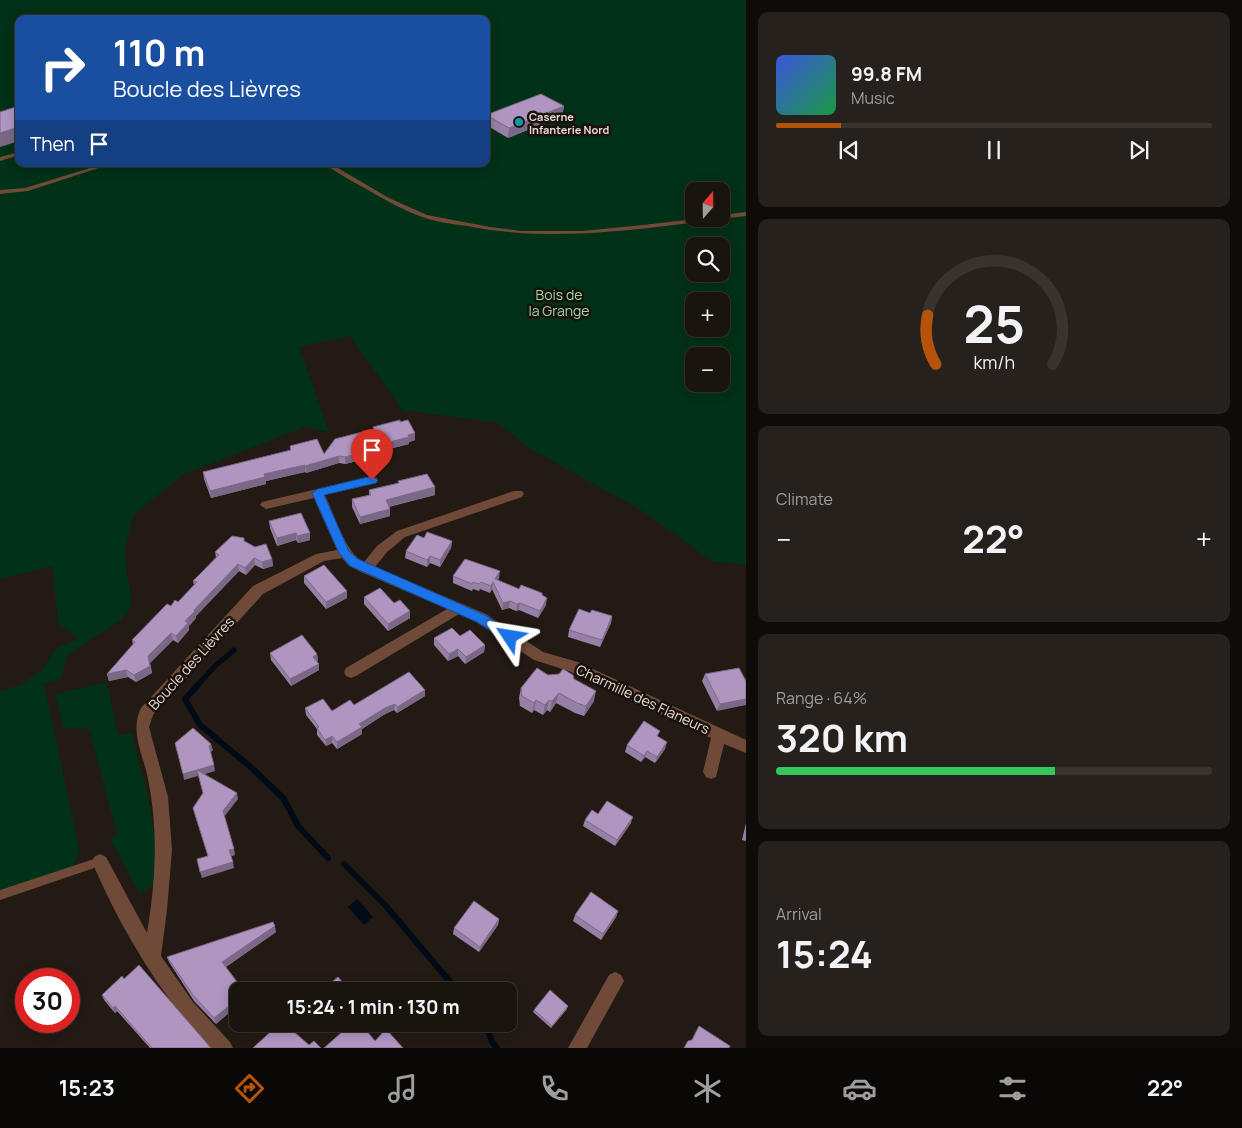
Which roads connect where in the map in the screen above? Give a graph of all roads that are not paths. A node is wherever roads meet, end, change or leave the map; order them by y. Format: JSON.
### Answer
{"nodes":[{"id":1,"x":15,"y":154,"type":"edge"},
{"id":2,"x":0,"y":159,"type":"edge"},
{"id":3,"x":99,"y":167,"type":"edge"},
{"id":4,"x":333,"y":167,"type":"edge"},
{"id":5,"x":0,"y":192,"type":"edge"},
{"id":6,"x":746,"y":214,"type":"edge"},
{"id":7,"x":730,"y":216,"type":"edge"},
{"id":8,"x":685,"y":222,"type":"edge"},
{"id":9,"x":372,"y":480,"type":"dead end"},
{"id":10,"x":318,"y":493,"type":"junction"},
{"id":11,"x":518,"y":494,"type":"dead end"},
{"id":12,"x":266,"y":505,"type":"dead end"},
{"id":13,"x":345,"y":553,"type":"junction"},
{"id":14,"x":366,"y":569,"type":"junction"},
{"id":15,"x":459,"y":608,"type":"junction"},
{"id":16,"x":351,"y":672,"type":"dead end"},
{"id":17,"x":719,"y":735,"type":"junction"},
{"id":18,"x":746,"y":746,"type":"edge"},
{"id":19,"x":711,"y":772,"type":"dead end"},
{"id":20,"x":100,"y":862,"type":"joint"},
{"id":21,"x":0,"y":895,"type":"edge"},
{"id":22,"x":152,"y":957,"type":"junction"},
{"id":23,"x":614,"y":981,"type":"dead end"},
{"id":24,"x":224,"y":1048,"type":"edge"},
{"id":25,"x":577,"y":1048,"type":"edge"}],
"edges":[{"from":1,"to":2,"type":"lane"},
{"from":3,"to":5,"type":"lane"},
{"from":4,"to":8,"type":"lane"},
{"from":6,"to":7,"type":"lane"},
{"from":9,"to":10,"type":"street"},
{"from":10,"to":12,"type":"street"},
{"from":10,"to":13,"type":"street"},
{"from":11,"to":14,"type":"street"},
{"from":13,"to":14,"type":"street"},
{"from":13,"to":22,"type":"street","name":"Boucle des Lièvres"},
{"from":14,"to":15,"type":"street"},
{"from":15,"to":16,"type":"street"},
{"from":15,"to":17,"type":"street","name":"Charmille des Flaneurs"},
{"from":17,"to":18,"type":"street","name":"Charmille des Flaneurs"},
{"from":17,"to":19,"type":"street"},
{"from":20,"to":21,"type":"lane"},
{"from":20,"to":22,"type":"street"},
{"from":22,"to":24,"type":"street"},
{"from":23,"to":25,"type":"street"}]}
